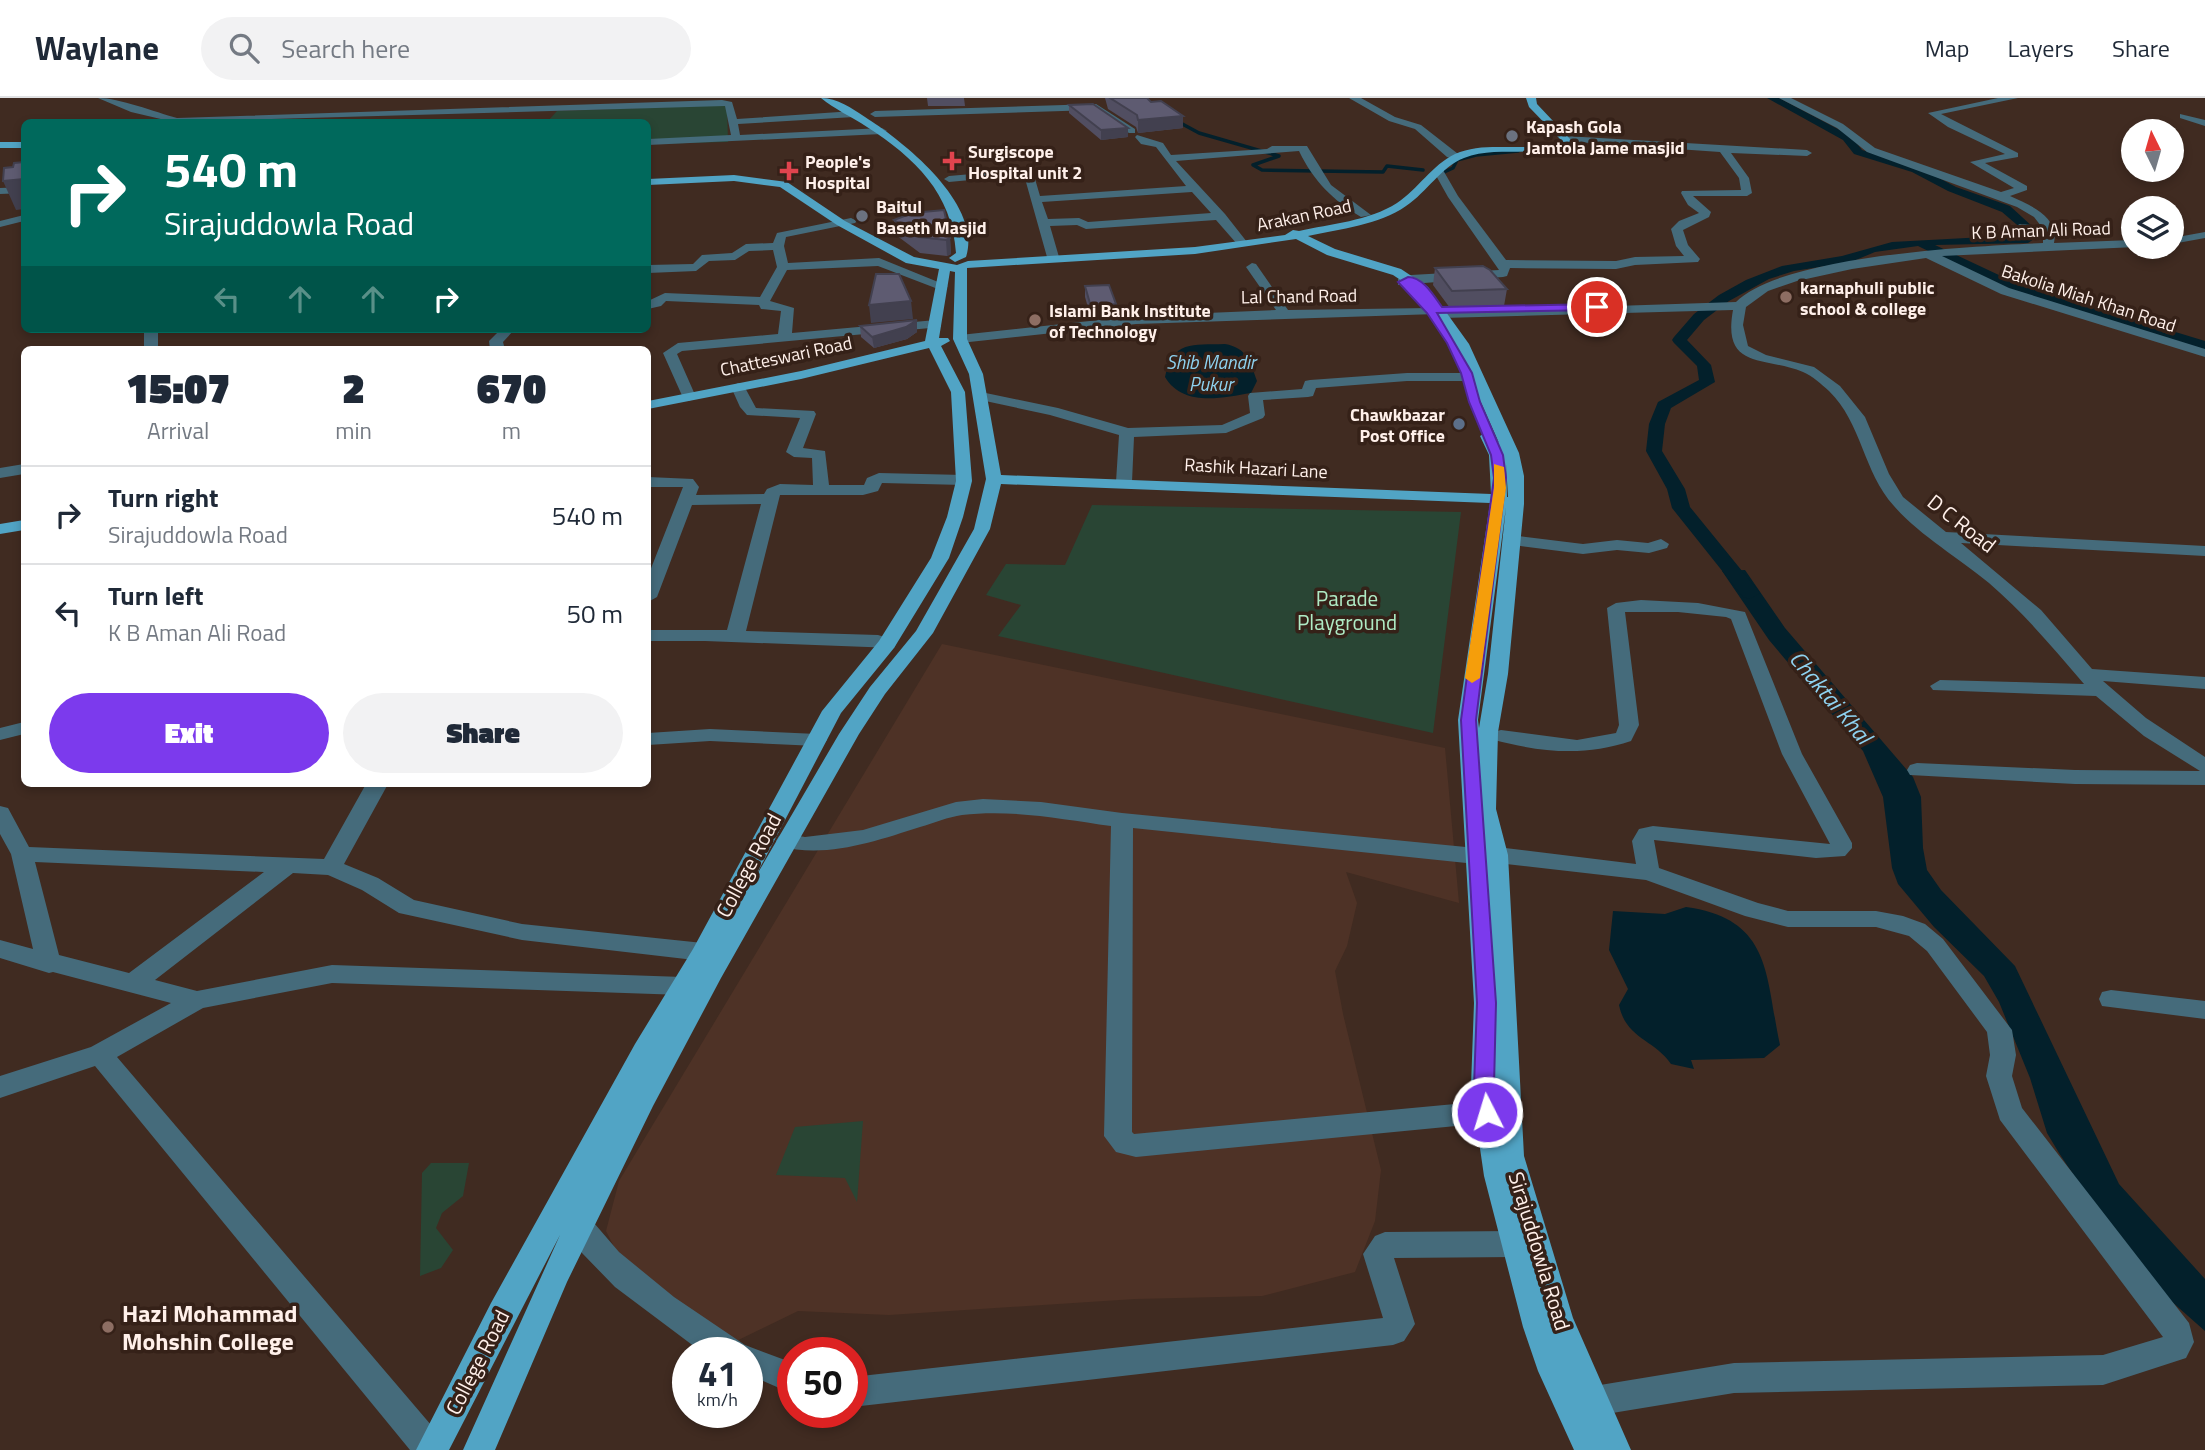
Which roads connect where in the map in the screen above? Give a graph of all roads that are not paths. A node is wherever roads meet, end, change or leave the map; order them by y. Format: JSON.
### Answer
{"nodes":[{"id":1,"x":103,"y":98,"type":"edge"},
{"id":2,"x":826,"y":98,"type":"edge"},
{"id":3,"x":845,"y":98,"type":"edge"},
{"id":4,"x":1354,"y":98,"type":"edge"},
{"id":5,"x":1528,"y":98,"type":"edge"},
{"id":6,"x":1784,"y":98,"type":"edge"},
{"id":7,"x":2013,"y":98,"type":"edge"},
{"id":8,"x":647,"y":101,"type":"edge"},
{"id":9,"x":1093,"y":102,"type":"edge"},
{"id":10,"x":574,"y":109,"type":"junction"},
{"id":11,"x":493,"y":111,"type":"junction"},
{"id":12,"x":854,"y":114,"type":"junction"},
{"id":13,"x":875,"y":114,"type":"junction"},
{"id":14,"x":2183,"y":116,"type":"dead end"},
{"id":15,"x":165,"y":119,"type":"edge"},
{"id":16,"x":325,"y":119,"type":"edge"},
{"id":17,"x":486,"y":119,"type":"edge"},
{"id":18,"x":567,"y":119,"type":"edge"},
{"id":19,"x":732,"y":122,"type":"junction"},
{"id":20,"x":2205,"y":123,"type":"edge"},
{"id":21,"x":882,"y":131,"type":"junction"},
{"id":22,"x":736,"y":138,"type":"junction"},
{"id":23,"x":1565,"y":138,"type":"junction"},
{"id":24,"x":654,"y":139,"type":"edge"},
{"id":25,"x":0,"y":143,"type":"edge"},
{"id":26,"x":21,"y":143,"type":"edge"},
{"id":27,"x":1723,"y":149,"type":"junction"},
{"id":28,"x":1807,"y":153,"type":"dead end"},
{"id":29,"x":1454,"y":156,"type":"junction"},
{"id":30,"x":1167,"y":158,"type":"junction"},
{"id":31,"x":1438,"y":173,"type":"junction"},
{"id":32,"x":949,"y":179,"type":"junction"},
{"id":33,"x":651,"y":181,"type":"edge"},
{"id":34,"x":1195,"y":189,"type":"junction"},
{"id":35,"x":21,"y":190,"type":"edge"},
{"id":36,"x":0,"y":191,"type":"edge"},
{"id":37,"x":2001,"y":196,"type":"junction"},
{"id":38,"x":1037,"y":199,"type":"junction"},
{"id":39,"x":1365,"y":215,"type":"junction"},
{"id":40,"x":1221,"y":216,"type":"junction"},
{"id":41,"x":846,"y":222,"type":"junction"},
{"id":42,"x":1043,"y":223,"type":"junction"},
{"id":43,"x":0,"y":224,"type":"edge"},
{"id":44,"x":20,"y":224,"type":"edge"},
{"id":45,"x":971,"y":226,"type":"dead end"},
{"id":46,"x":2020,"y":227,"type":"dead end"},
{"id":47,"x":2050,"y":231,"type":"junction"},
{"id":48,"x":1980,"y":234,"type":"dead end"},
{"id":49,"x":1292,"y":235,"type":"junction"},
{"id":50,"x":2205,"y":235,"type":"edge"},
{"id":51,"x":2184,"y":239,"type":"edge"},
{"id":52,"x":1241,"y":242,"type":"junction"},
{"id":53,"x":2121,"y":244,"type":"edge"},
{"id":54,"x":778,"y":246,"type":"junction"},
{"id":55,"x":1999,"y":247,"type":"junction"},
{"id":56,"x":2047,"y":247,"type":"junction"},
{"id":57,"x":1949,"y":251,"type":"junction"},
{"id":58,"x":1926,"y":253,"type":"junction"},
{"id":59,"x":1053,"y":257,"type":"junction"},
{"id":60,"x":958,"y":262,"type":"junction"},
{"id":61,"x":1502,"y":264,"type":"junction"},
{"id":62,"x":783,"y":267,"type":"junction"},
{"id":63,"x":1252,"y":267,"type":"dead end"},
{"id":64,"x":651,"y":269,"type":"edge"},
{"id":65,"x":1483,"y":276,"type":"junction"},
{"id":66,"x":1407,"y":281,"type":"junction"},
{"id":67,"x":942,"y":286,"type":"junction"},
{"id":68,"x":1508,"y":300,"type":"junction"},
{"id":69,"x":764,"y":301,"type":"junction"},
{"id":70,"x":651,"y":304,"type":"edge"},
{"id":71,"x":1741,"y":305,"type":"junction"},
{"id":72,"x":1663,"y":308,"type":"junction"},
{"id":73,"x":1437,"y":312,"type":"junction"},
{"id":74,"x":1284,"y":313,"type":"junction"},
{"id":75,"x":936,"y":324,"type":"junction"},
{"id":76,"x":785,"y":335,"type":"junction"},
{"id":77,"x":960,"y":339,"type":"junction"},
{"id":78,"x":932,"y":342,"type":"junction"},
{"id":79,"x":2205,"y":342,"type":"edge"},
{"id":80,"x":2205,"y":353,"type":"edge"},
{"id":81,"x":1468,"y":377,"type":"junction"},
{"id":82,"x":738,"y":387,"type":"junction"},
{"id":83,"x":981,"y":396,"type":"junction"},
{"id":84,"x":689,"y":397,"type":"junction"},
{"id":85,"x":651,"y":404,"type":"edge"},
{"id":86,"x":1127,"y":433,"type":"junction"},
{"id":87,"x":21,"y":470,"type":"edge"},
{"id":88,"x":0,"y":473,"type":"edge"},
{"id":89,"x":994,"y":479,"type":"junction"},
{"id":90,"x":964,"y":480,"type":"junction"},
{"id":91,"x":651,"y":482,"type":"edge"},
{"id":92,"x":1124,"y":482,"type":"junction"},
{"id":93,"x":821,"y":490,"type":"junction"},
{"id":94,"x":770,"y":499,"type":"junction"},
{"id":95,"x":684,"y":500,"type":"junction"},
{"id":96,"x":1507,"y":502,"type":"junction"},
{"id":97,"x":21,"y":526,"type":"edge"},
{"id":98,"x":0,"y":529,"type":"edge"},
{"id":99,"x":1943,"y":537,"type":"junction"},
{"id":100,"x":1511,"y":540,"type":"junction"},
{"id":101,"x":1661,"y":544,"type":"dead end"},
{"id":102,"x":2205,"y":551,"type":"edge"},
{"id":103,"x":651,"y":589,"type":"edge"},
{"id":104,"x":651,"y":636,"type":"edge"},
{"id":105,"x":735,"y":636,"type":"junction"},
{"id":106,"x":887,"y":645,"type":"junction"},
{"id":107,"x":912,"y":648,"type":"junction"},
{"id":108,"x":2088,"y":674,"type":"junction"},
{"id":109,"x":2205,"y":683,"type":"edge"},
{"id":110,"x":1940,"y":687,"type":"dead end"},
{"id":111,"x":2101,"y":690,"type":"junction"},
{"id":112,"x":21,"y":729,"type":"edge"},
{"id":113,"x":0,"y":734,"type":"edge"},
{"id":114,"x":1501,"y":736,"type":"dead end"},
{"id":115,"x":651,"y":739,"type":"edge"},
{"id":116,"x":817,"y":740,"type":"junction"},
{"id":117,"x":2205,"y":766,"type":"edge"},
{"id":118,"x":1917,"y":770,"type":"dead end"},
{"id":119,"x":2205,"y":778,"type":"edge"},
{"id":120,"x":374,"y":787,"type":"edge"},
{"id":121,"x":0,"y":813,"type":"edge"},
{"id":122,"x":1122,"y":820,"type":"junction"},
{"id":123,"x":787,"y":841,"type":"junction"},
{"id":124,"x":22,"y":854,"type":"junction"},
{"id":125,"x":1487,"y":856,"type":"junction"},
{"id":126,"x":287,"y":866,"type":"junction"},
{"id":127,"x":331,"y":867,"type":"junction"},
{"id":128,"x":1649,"y":873,"type":"junction"},
{"id":129,"x":0,"y":949,"type":"edge"},
{"id":130,"x":703,"y":952,"type":"junction"},
{"id":131,"x":49,"y":964,"type":"junction"},
{"id":132,"x":132,"y":984,"type":"junction"},
{"id":133,"x":683,"y":986,"type":"junction"},
{"id":134,"x":2111,"y":999,"type":"dead end"},
{"id":135,"x":197,"y":1000,"type":"junction"},
{"id":136,"x":2205,"y":1010,"type":"edge"},
{"id":137,"x":100,"y":1054,"type":"junction"},
{"id":138,"x":0,"y":1087,"type":"edge"},
{"id":139,"x":1487,"y":1112,"type":"junction"},
{"id":140,"x":578,"y":1225,"type":"junction"},
{"id":141,"x":1516,"y":1244,"type":"junction"},
{"id":142,"x":707,"y":1337,"type":"edge"},
{"id":143,"x":868,"y":1390,"type":"edge"},
{"id":144,"x":1594,"y":1401,"type":"junction"},
{"id":145,"x":431,"y":1450,"type":"edge"},
{"id":146,"x":479,"y":1450,"type":"edge"},
{"id":147,"x":1591,"y":1450,"type":"edge"},
{"id":148,"x":1615,"y":1450,"type":"edge"}],
"edges":[{"from":1,"to":15,"type":"street"},
{"from":2,"to":12,"type":"main road"},
{"from":3,"to":13,"type":"main road"},
{"from":4,"to":29,"type":"street"},
{"from":5,"to":23,"type":"main road"},
{"from":5,"to":29,"type":"main road"},
{"from":6,"to":37,"type":"street"},
{"from":7,"to":37,"type":"street"},
{"from":8,"to":10,"type":"street"},
{"from":8,"to":19,"type":"street"},
{"from":9,"to":13,"type":"street"},
{"from":9,"to":30,"type":"street"},
{"from":10,"to":11,"type":"street"},
{"from":10,"to":18,"type":"street"},
{"from":11,"to":16,"type":"street"},
{"from":11,"to":17,"type":"street"},
{"from":12,"to":19,"type":"street"},
{"from":12,"to":21,"type":"main road"},
{"from":13,"to":32,"type":"main road"},
{"from":14,"to":20,"type":"street"},
{"from":19,"to":22,"type":"street"},
{"from":21,"to":22,"type":"street"},
{"from":21,"to":60,"type":"main road"},
{"from":22,"to":24,"type":"street"},
{"from":23,"to":27,"type":"street"},
{"from":23,"to":29,"type":"main road"},
{"from":25,"to":26,"type":"main road"},
{"from":27,"to":28,"type":"street"},
{"from":27,"to":61,"type":"street"},
{"from":29,"to":31,"type":"main road","name":"Arakan Road"},
{"from":29,"to":39,"type":"main road","name":"Arakan Road"},
{"from":30,"to":34,"type":"street"},
{"from":30,"to":39,"type":"street"},
{"from":31,"to":49,"type":"main road","name":"Arakan Road"},
{"from":31,"to":61,"type":"street"},
{"from":32,"to":38,"type":"street"},
{"from":32,"to":45,"type":"main road"},
{"from":33,"to":41,"type":"main road"},
{"from":34,"to":38,"type":"street"},
{"from":34,"to":40,"type":"street"},
{"from":35,"to":36,"type":"street"},
{"from":37,"to":47,"type":"street"},
{"from":38,"to":42,"type":"street"},
{"from":39,"to":49,"type":"main road","name":"Arakan Road"},
{"from":40,"to":42,"type":"street"},
{"from":40,"to":52,"type":"street"},
{"from":41,"to":54,"type":"street"},
{"from":41,"to":60,"type":"main road"},
{"from":42,"to":59,"type":"street"},
{"from":43,"to":44,"type":"street"},
{"from":46,"to":47,"type":"street"},
{"from":47,"to":56,"type":"street"},
{"from":48,"to":55,"type":"street"},
{"from":49,"to":52,"type":"main road","name":"Arakan Road"},
{"from":49,"to":60,"type":"main road","name":"Arakan Road"},
{"from":49,"to":66,"type":"main road","name":"Sirajuddowla Road"},
{"from":50,"to":51,"type":"street"},
{"from":52,"to":59,"type":"main road","name":"Arakan Road"},
{"from":53,"to":56,"type":"street","name":"K B Aman Ali Road"},
{"from":54,"to":62,"type":"street"},
{"from":54,"to":64,"type":"street"},
{"from":55,"to":56,"type":"street","name":"K B Aman Ali Road"},
{"from":55,"to":57,"type":"street","name":"K B Aman Ali Road"},
{"from":57,"to":58,"type":"street","name":"K B Aman Ali Road"},
{"from":57,"to":79,"type":"street"},
{"from":58,"to":71,"type":"street"},
{"from":58,"to":80,"type":"street","name":"Bakolia Miah Khan Road"},
{"from":59,"to":60,"type":"main road","name":"Arakan Road"},
{"from":60,"to":67,"type":"main road"},
{"from":60,"to":77,"type":"main road","name":"College Road"},
{"from":61,"to":65,"type":"street"},
{"from":62,"to":67,"type":"street"},
{"from":62,"to":69,"type":"street"},
{"from":63,"to":74,"type":"street"},
{"from":65,"to":66,"type":"street"},
{"from":65,"to":68,"type":"street"},
{"from":66,"to":73,"type":"main road","name":"Sirajuddowla Road"},
{"from":67,"to":75,"type":"main road"},
{"from":68,"to":72,"type":"street"},
{"from":68,"to":73,"type":"street"},
{"from":69,"to":70,"type":"street"},
{"from":69,"to":76,"type":"street"},
{"from":71,"to":72,"type":"street"},
{"from":71,"to":99,"type":"street","name":"D C Road"},
{"from":72,"to":73,"type":"street"},
{"from":73,"to":74,"type":"street","name":"Lal Chand Road"},
{"from":73,"to":81,"type":"main road","name":"Sirajuddowla Road"},
{"from":73,"to":96,"type":"main road","name":"Sirajuddowla Road"},
{"from":74,"to":77,"type":"street","name":"Lal Chand Road"},
{"from":75,"to":76,"type":"street"},
{"from":75,"to":78,"type":"main road"},
{"from":76,"to":84,"type":"street"},
{"from":77,"to":78,"type":"main road","name":"Chatteswari Road"},
{"from":77,"to":83,"type":"main road","name":"College Road"},
{"from":78,"to":82,"type":"main road","name":"Chatteswari Road"},
{"from":78,"to":90,"type":"main road","name":"College Road"},
{"from":81,"to":86,"type":"street"},
{"from":81,"to":96,"type":"main road","name":"Sirajuddowla Road"},
{"from":82,"to":84,"type":"main road","name":"Chatteswari Road"},
{"from":82,"to":93,"type":"street"},
{"from":83,"to":86,"type":"street"},
{"from":83,"to":89,"type":"main road","name":"College Road"},
{"from":84,"to":85,"type":"main road","name":"Chatteswari Road"},
{"from":86,"to":92,"type":"street"},
{"from":87,"to":88,"type":"street"},
{"from":89,"to":92,"type":"main road","name":"Rashik Hazari Lane"},
{"from":89,"to":107,"type":"main road","name":"College Road"},
{"from":90,"to":93,"type":"street"},
{"from":90,"to":106,"type":"main road","name":"College Road"},
{"from":91,"to":95,"type":"street"},
{"from":92,"to":96,"type":"main road","name":"Rashik Hazari Lane"},
{"from":93,"to":94,"type":"street"},
{"from":94,"to":95,"type":"street"},
{"from":94,"to":105,"type":"street"},
{"from":95,"to":103,"type":"street"},
{"from":96,"to":100,"type":"main road","name":"Sirajuddowla Road"},
{"from":96,"to":125,"type":"main road","name":"Sirajuddowla Road"},
{"from":97,"to":98,"type":"main road"},
{"from":99,"to":102,"type":"street"},
{"from":99,"to":108,"type":"street","name":"D C Road"},
{"from":100,"to":101,"type":"street"},
{"from":100,"to":125,"type":"main road","name":"Sirajuddowla Road"},
{"from":104,"to":105,"type":"street"},
{"from":105,"to":106,"type":"street"},
{"from":106,"to":107,"type":"main road"},
{"from":106,"to":116,"type":"main road","name":"College Road"},
{"from":107,"to":123,"type":"main road","name":"College Road"},
{"from":108,"to":109,"type":"street"},
{"from":108,"to":111,"type":"street","name":"D C Road"},
{"from":110,"to":111,"type":"street"},
{"from":111,"to":117,"type":"street","name":"D C Road"},
{"from":112,"to":113,"type":"street"},
{"from":114,"to":128,"type":"street"},
{"from":115,"to":116,"type":"street"},
{"from":116,"to":130,"type":"main road","name":"College Road"},
{"from":118,"to":119,"type":"street"},
{"from":120,"to":127,"type":"street"},
{"from":121,"to":124,"type":"street"},
{"from":122,"to":123,"type":"street"},
{"from":122,"to":125,"type":"street"},
{"from":122,"to":139,"type":"street"},
{"from":123,"to":140,"type":"main road","name":"College Road"},
{"from":124,"to":126,"type":"street"},
{"from":124,"to":131,"type":"street"},
{"from":125,"to":128,"type":"street"},
{"from":125,"to":139,"type":"main road","name":"Sirajuddowla Road"},
{"from":125,"to":144,"type":"main road","name":"Sirajuddowla Road"},
{"from":126,"to":127,"type":"street"},
{"from":126,"to":132,"type":"street"},
{"from":127,"to":130,"type":"street"},
{"from":128,"to":144,"type":"street"},
{"from":129,"to":131,"type":"street"},
{"from":130,"to":133,"type":"main road","name":"College Road"},
{"from":131,"to":132,"type":"street"},
{"from":132,"to":135,"type":"street"},
{"from":133,"to":135,"type":"street"},
{"from":133,"to":145,"type":"main road","name":"College Road"},
{"from":134,"to":136,"type":"street"},
{"from":135,"to":137,"type":"street"},
{"from":137,"to":138,"type":"street"},
{"from":137,"to":145,"type":"street"},
{"from":139,"to":141,"type":"main road","name":"Sirajuddowla Road"},
{"from":140,"to":142,"type":"street"},
{"from":140,"to":146,"type":"main road","name":"College Road"},
{"from":141,"to":143,"type":"street"},
{"from":141,"to":147,"type":"main road","name":"Sirajuddowla Road"},
{"from":144,"to":148,"type":"main road","name":"Sirajuddowla Road"}]}
